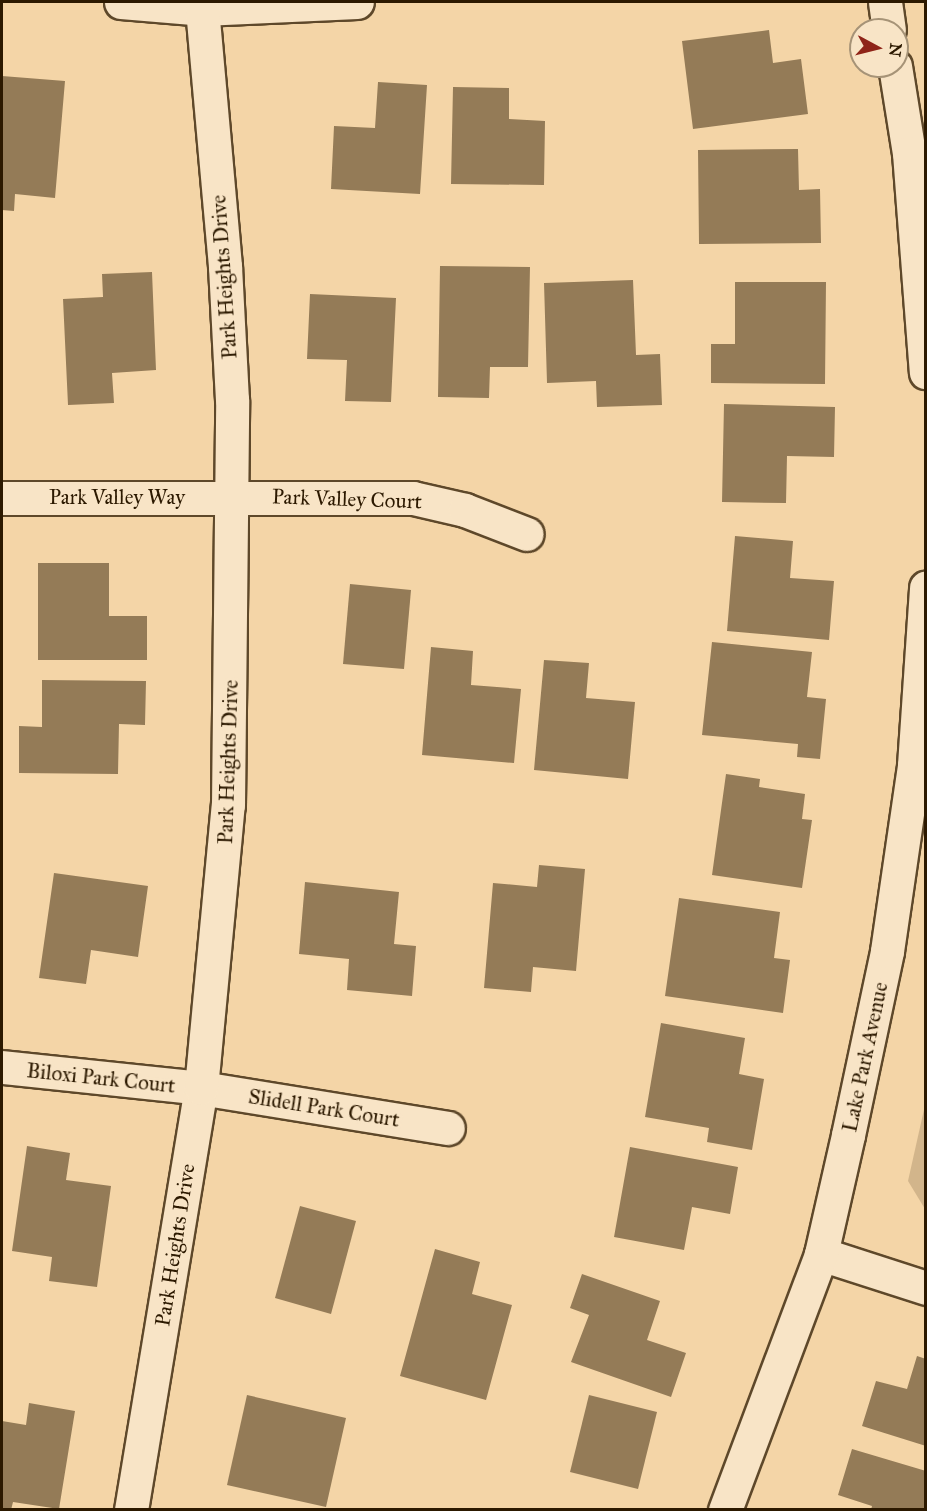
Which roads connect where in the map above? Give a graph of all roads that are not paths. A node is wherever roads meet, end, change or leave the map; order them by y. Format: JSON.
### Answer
{"nodes":[{"id":1,"x":121,"y":2,"type":"edge"},
{"id":2,"x":357,"y":2,"type":"edge"},
{"id":3,"x":885,"y":2,"type":"edge"},
{"id":4,"x":201,"y":9,"type":"junction"},
{"id":5,"x":887,"y":18,"type":"edge"},
{"id":6,"x":897,"y":78,"type":"edge"},
{"id":7,"x":926,"y":372,"type":"edge"},
{"id":8,"x":233,"y":496,"type":"junction"},
{"id":9,"x":2,"y":498,"type":"edge"},
{"id":10,"x":526,"y":534,"type":"dead end"},
{"id":11,"x":926,"y":587,"type":"edge"},
{"id":12,"x":2,"y":1067,"type":"edge"},
{"id":13,"x":201,"y":1088,"type":"junction"},
{"id":14,"x":448,"y":1128,"type":"dead end"},
{"id":15,"x":821,"y":1254,"type":"junction"},
{"id":16,"x":926,"y":1288,"type":"edge"},
{"id":17,"x":131,"y":1509,"type":"edge"},
{"id":18,"x":724,"y":1509,"type":"edge"}],
"edges":[{"from":1,"to":4,"type":"street"},
{"from":2,"to":4,"type":"street"},
{"from":3,"to":5,"type":"street"},
{"from":4,"to":8,"type":"street","name":"Park Heights Drive"},
{"from":6,"to":7,"type":"street"},
{"from":8,"to":9,"type":"street","name":"Park Valley Way"},
{"from":8,"to":10,"type":"street","name":"Park Valley Court"},
{"from":8,"to":13,"type":"street","name":"Park Heights Drive"},
{"from":11,"to":15,"type":"street","name":"Lake Park Avenue"},
{"from":12,"to":13,"type":"street","name":"Biloxi Park Court"},
{"from":13,"to":14,"type":"street","name":"Slidell Park Court"},
{"from":13,"to":17,"type":"street","name":"Park Heights Drive"},
{"from":15,"to":16,"type":"street"},
{"from":15,"to":18,"type":"street","name":"Lake Park Avenue"}]}
